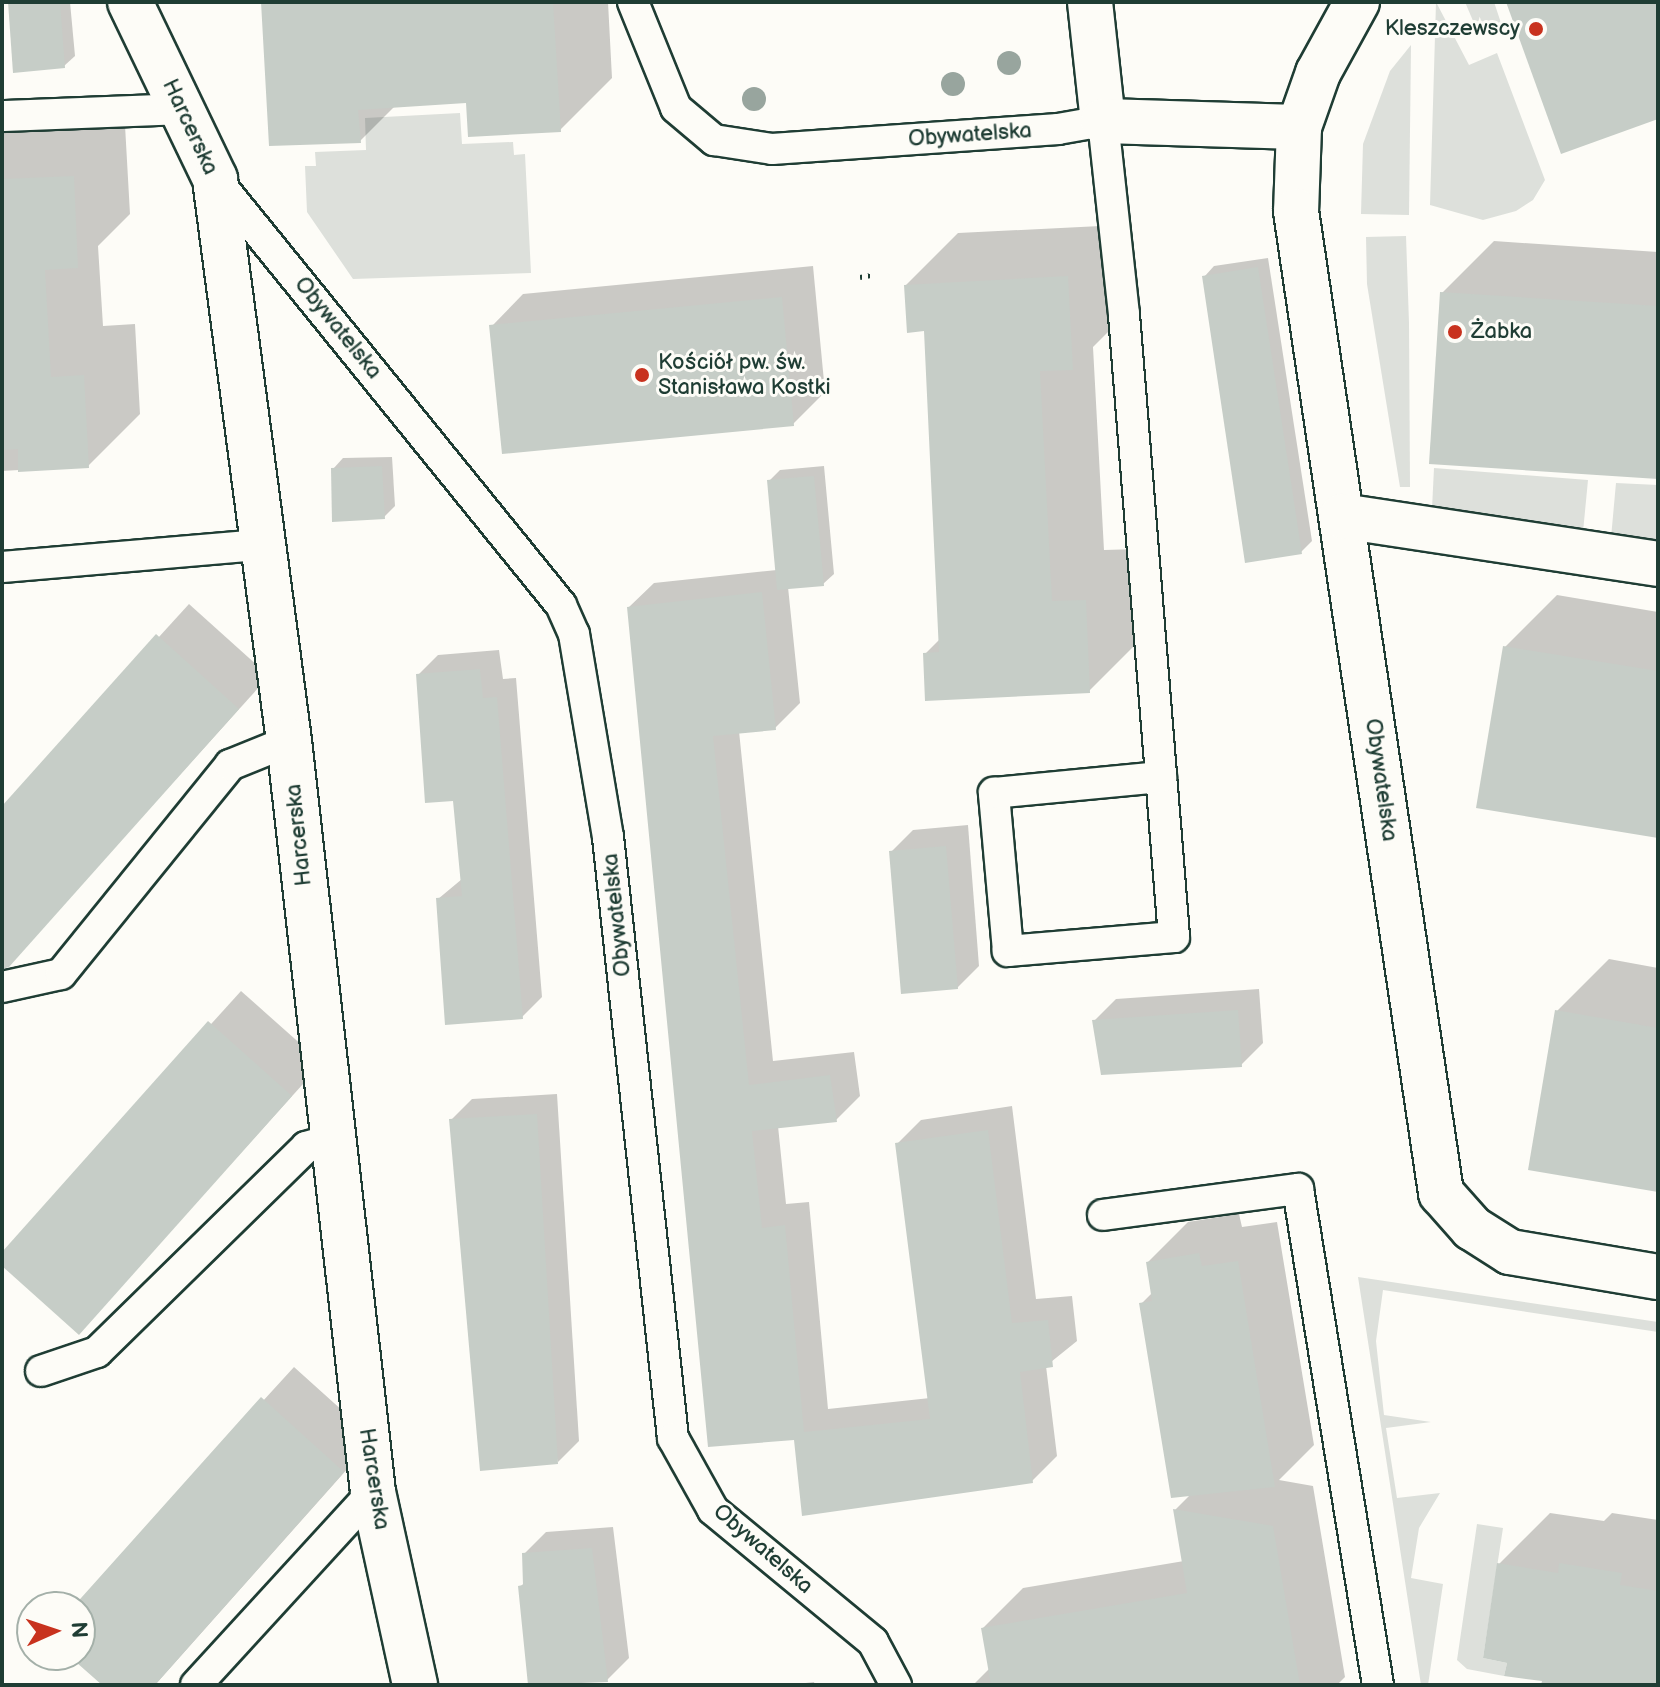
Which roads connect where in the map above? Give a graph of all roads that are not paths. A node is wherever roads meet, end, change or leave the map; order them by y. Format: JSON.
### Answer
{"nodes":[{"id":1,"x":130,"y":2,"type":"edge"},
{"id":2,"x":633,"y":2,"type":"edge"},
{"id":3,"x":1090,"y":2,"type":"edge"},
{"id":4,"x":1357,"y":2,"type":"edge"},
{"id":5,"x":182,"y":109,"type":"junction"},
{"id":6,"x":2,"y":116,"type":"edge"},
{"id":7,"x":1103,"y":121,"type":"junction"},
{"id":8,"x":1299,"y":127,"type":"junction"},
{"id":9,"x":215,"y":179,"type":"junction"},
{"id":10,"x":1342,"y":516,"type":"junction"},
{"id":11,"x":260,"y":545,"type":"junction"},
{"id":12,"x":1658,"y":564,"type":"edge"},
{"id":13,"x":2,"y":567,"type":"edge"},
{"id":14,"x":289,"y":741,"type":"junction"},
{"id":15,"x":1161,"y":777,"type":"junction"},
{"id":16,"x":2,"y":987,"type":"edge"},
{"id":17,"x":331,"y":1140,"type":"junction"},
{"id":18,"x":1103,"y":1215,"type":"dead end"},
{"id":19,"x":1658,"y":1277,"type":"edge"},
{"id":20,"x":41,"y":1371,"type":"dead end"},
{"id":21,"x":373,"y":1492,"type":"junction"},
{"id":22,"x":196,"y":1685,"type":"edge"},
{"id":23,"x":415,"y":1685,"type":"edge"},
{"id":24,"x":896,"y":1685,"type":"edge"},
{"id":25,"x":1378,"y":1685,"type":"edge"}],
"edges":[{"from":1,"to":5,"type":"street","name":"Harcerska"},
{"from":2,"to":7,"type":"lane","name":"Obywatelska"},
{"from":3,"to":7,"type":"street"},
{"from":4,"to":8,"type":"street","name":"Obywatelska"},
{"from":5,"to":6,"type":"lane"},
{"from":5,"to":9,"type":"street","name":"Harcerska"},
{"from":7,"to":8,"type":"street","name":"Obywatelska"},
{"from":7,"to":15,"type":"lane"},
{"from":8,"to":10,"type":"street","name":"Obywatelska"},
{"from":9,"to":11,"type":"street","name":"Harcerska"},
{"from":9,"to":24,"type":"lane","name":"Obywatelska"},
{"from":10,"to":12,"type":"street"},
{"from":10,"to":19,"type":"street","name":"Obywatelska"},
{"from":11,"to":13,"type":"lane"},
{"from":11,"to":14,"type":"street","name":"Harcerska"},
{"from":14,"to":16,"type":"lane"},
{"from":14,"to":17,"type":"street","name":"Harcerska"},
{"from":15,"to":15,"type":"lane"},
{"from":17,"to":20,"type":"lane"},
{"from":17,"to":21,"type":"street","name":"Harcerska"},
{"from":18,"to":25,"type":"lane"},
{"from":21,"to":22,"type":"lane"},
{"from":21,"to":23,"type":"street","name":"Harcerska"}]}
